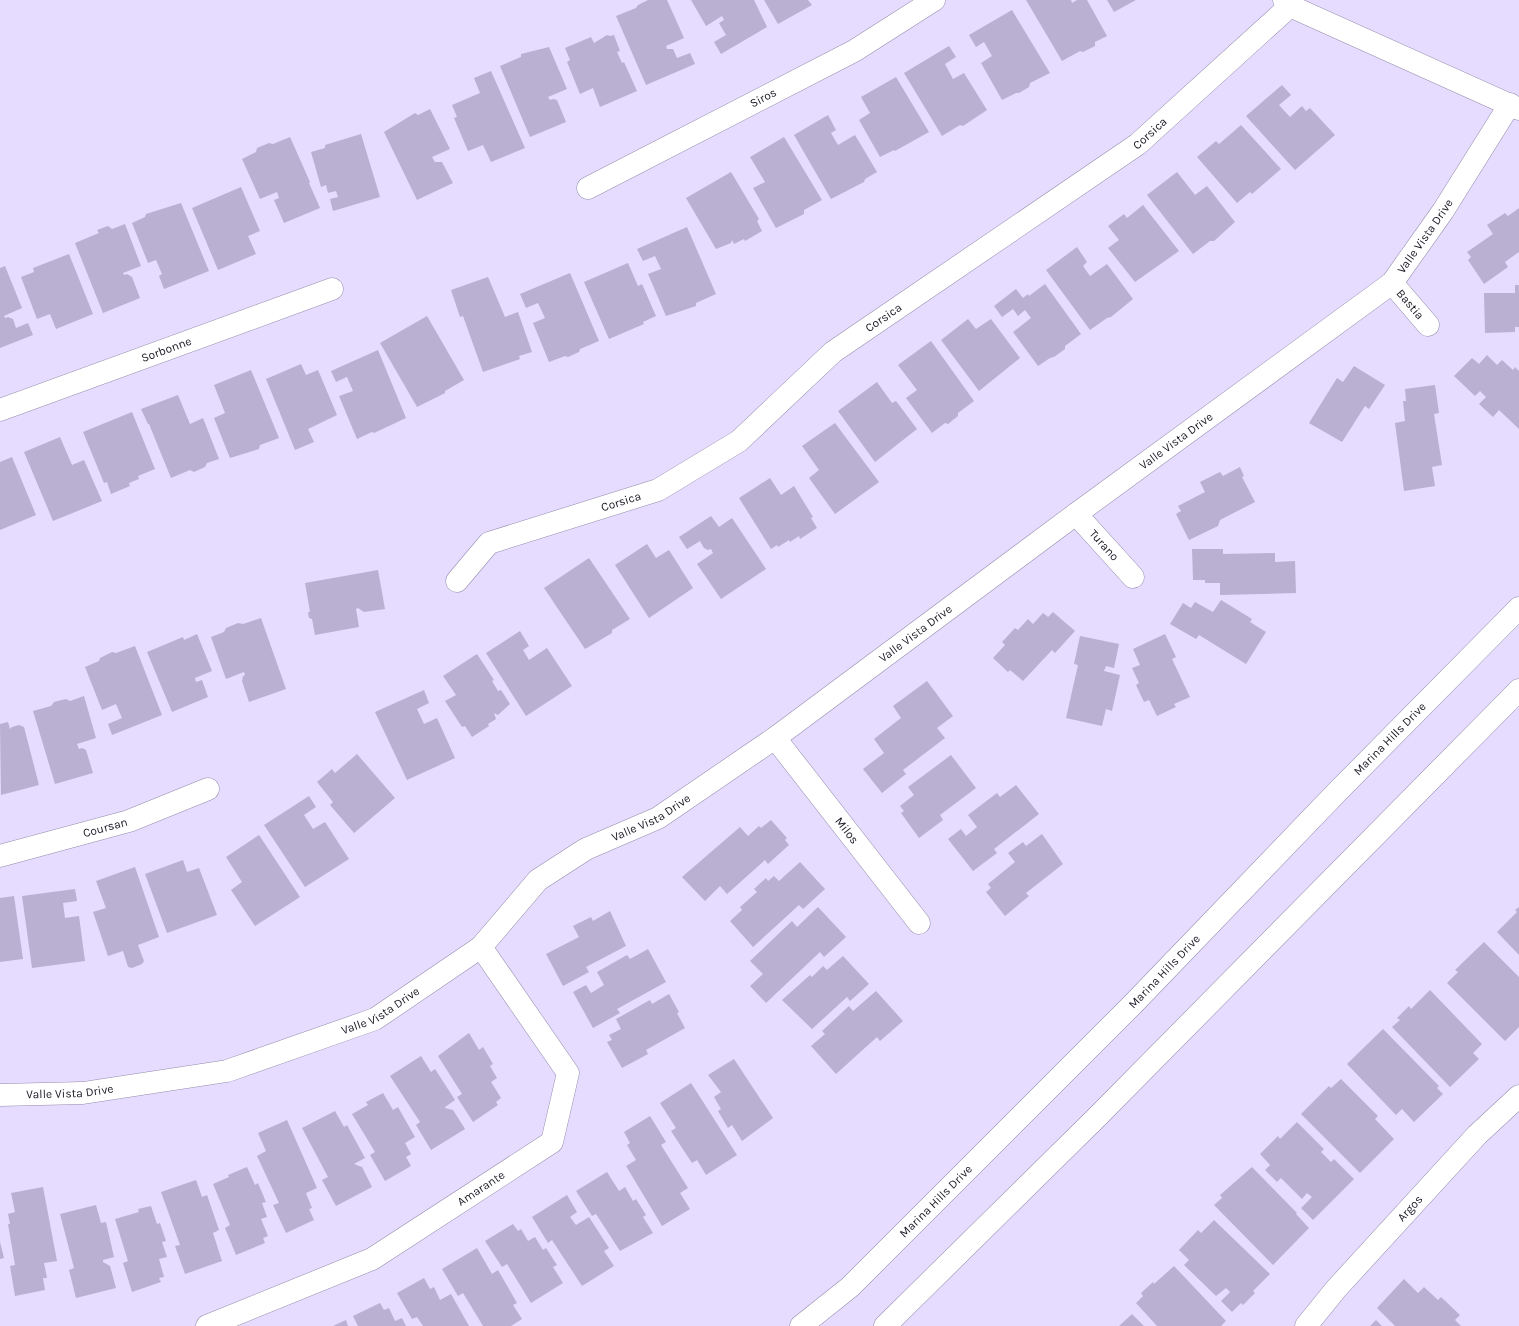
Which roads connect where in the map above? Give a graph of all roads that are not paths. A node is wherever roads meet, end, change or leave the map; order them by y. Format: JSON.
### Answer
{"nodes":[{"id":1,"x":934,"y":0,"type":"edge"},
{"id":2,"x":1287,"y":3,"type":"edge"},
{"id":3,"x":1514,"y":106,"type":"edge"},
{"id":4,"x":588,"y":188,"type":"dead end"},
{"id":5,"x":1392,"y":283,"type":"junction"},
{"id":6,"x":332,"y":289,"type":"dead end"},
{"id":7,"x":1428,"y":325,"type":"dead end"},
{"id":8,"x":0,"y":410,"type":"edge"},
{"id":9,"x":1076,"y":514,"type":"junction"},
{"id":10,"x":1133,"y":577,"type":"dead end"},
{"id":11,"x":457,"y":581,"type":"dead end"},
{"id":12,"x":1519,"y":608,"type":"edge"},
{"id":13,"x":1519,"y":690,"type":"edge"},
{"id":14,"x":775,"y":738,"type":"junction"},
{"id":15,"x":208,"y":789,"type":"dead end"},
{"id":16,"x":0,"y":856,"type":"edge"},
{"id":17,"x":919,"y":923,"type":"dead end"},
{"id":18,"x":481,"y":948,"type":"junction"},
{"id":19,"x":0,"y":1095,"type":"edge"},
{"id":20,"x":1519,"y":1096,"type":"edge"},
{"id":21,"x":208,"y":1326,"type":"edge"},
{"id":22,"x":801,"y":1326,"type":"edge"},
{"id":23,"x":885,"y":1326,"type":"edge"},
{"id":24,"x":1306,"y":1326,"type":"edge"}],
"edges":[{"from":1,"to":4,"type":"street","name":"Siros"},
{"from":2,"to":3,"type":"street","name":"Valle Vista Drive"},
{"from":2,"to":11,"type":"street","name":"Corsica"},
{"from":3,"to":5,"type":"street","name":"Valle Vista Drive"},
{"from":5,"to":7,"type":"street","name":"Bastia"},
{"from":5,"to":9,"type":"street","name":"Valle Vista Drive"},
{"from":6,"to":8,"type":"street","name":"Sorbonne"},
{"from":9,"to":10,"type":"street","name":"Turano"},
{"from":9,"to":14,"type":"street","name":"Valle Vista Drive"},
{"from":12,"to":22,"type":"street","name":"Marina Hills Drive"},
{"from":13,"to":23,"type":"street"},
{"from":14,"to":17,"type":"street","name":"Milos"},
{"from":14,"to":18,"type":"street","name":"Valle Vista Drive"},
{"from":15,"to":16,"type":"street","name":"Coursan"},
{"from":18,"to":19,"type":"street","name":"Valle Vista Drive"},
{"from":18,"to":21,"type":"street","name":"Amarante"},
{"from":20,"to":24,"type":"street","name":"Argos"}]}
